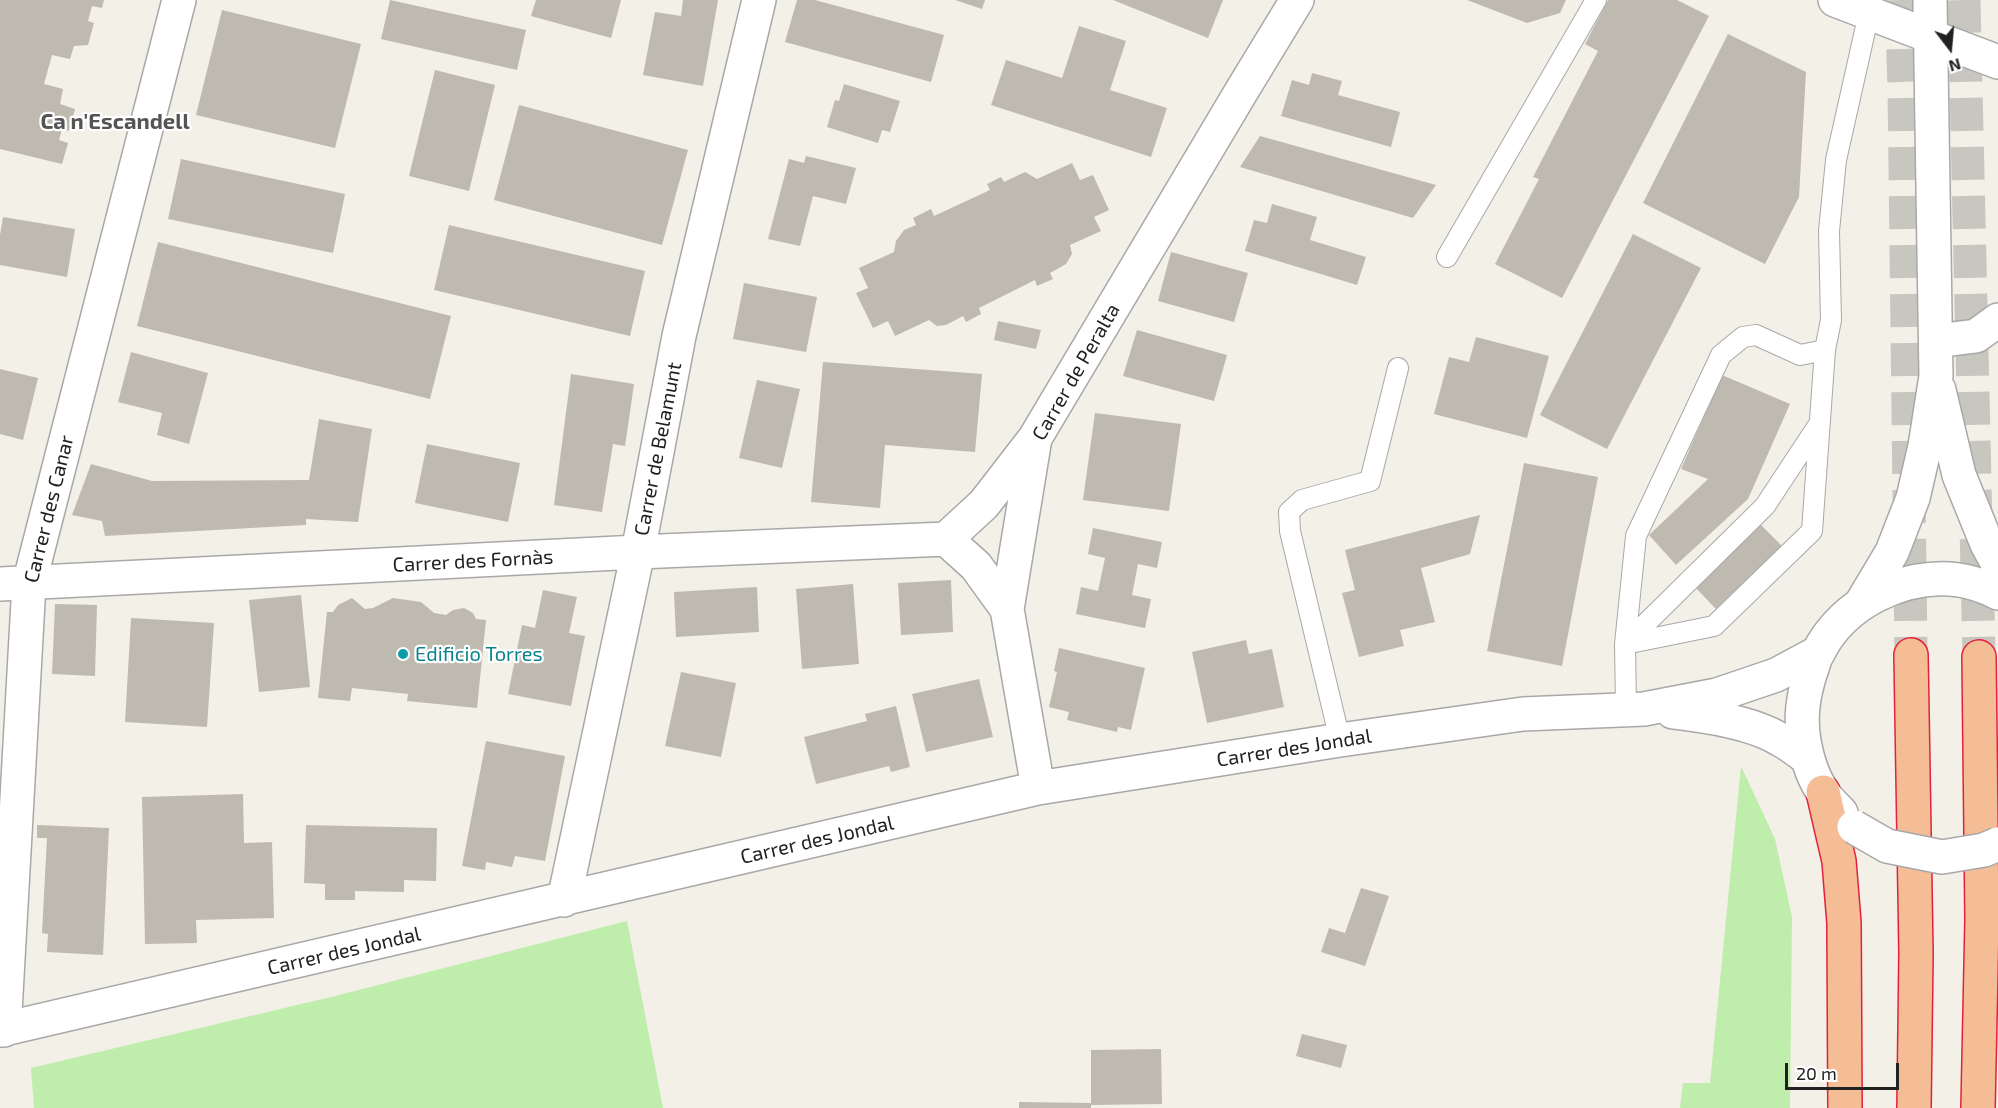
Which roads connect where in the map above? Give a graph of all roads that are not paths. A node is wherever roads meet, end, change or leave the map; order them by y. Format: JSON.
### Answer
{"nodes":[{"id":1,"x":179,"y":0,"type":"edge"},
{"id":2,"x":759,"y":0,"type":"edge"},
{"id":3,"x":1297,"y":0,"type":"edge"},
{"id":4,"x":1596,"y":0,"type":"edge"},
{"id":5,"x":1835,"y":0,"type":"edge"},
{"id":6,"x":1930,"y":0,"type":"edge"},
{"id":7,"x":1869,"y":13,"type":"junction"},
{"id":8,"x":1931,"y":36,"type":"junction"},
{"id":9,"x":1998,"y":62,"type":"edge"},
{"id":10,"x":1447,"y":257,"type":"dead end"},
{"id":11,"x":1998,"y":320,"type":"edge"},
{"id":12,"x":1936,"y":341,"type":"junction"},
{"id":13,"x":1825,"y":350,"type":"junction"},
{"id":14,"x":1398,"y":368,"type":"dead end"},
{"id":15,"x":1936,"y":376,"type":"junction"},
{"id":16,"x":1820,"y":422,"type":"junction"},
{"id":17,"x":1035,"y":438,"type":"junction"},
{"id":18,"x":946,"y":539,"type":"junction"},
{"id":19,"x":638,"y":552,"type":"junction"},
{"id":20,"x":1998,"y":564,"type":"edge"},
{"id":21,"x":15,"y":584,"type":"edge"},
{"id":22,"x":1998,"y":593,"type":"edge"},
{"id":23,"x":1861,"y":604,"type":"junction"},
{"id":24,"x":1007,"y":609,"type":"junction"},
{"id":25,"x":1625,"y":644,"type":"junction"},
{"id":26,"x":1817,"y":653,"type":"junction"},
{"id":27,"x":1911,"y":655,"type":"tunnel mouth"},
{"id":28,"x":1979,"y":657,"type":"tunnel mouth"},
{"id":29,"x":1635,"y":709,"type":"junction"},
{"id":30,"x":1340,"y":740,"type":"junction"},
{"id":31,"x":1807,"y":758,"type":"junction"},
{"id":32,"x":1038,"y":788,"type":"junction"},
{"id":33,"x":1822,"y":792,"type":"junction"},
{"id":34,"x":1998,"y":844,"type":"edge"},
{"id":35,"x":564,"y":900,"type":"junction"},
{"id":36,"x":2,"y":1030,"type":"edge"},
{"id":37,"x":1845,"y":1108,"type":"edge"},
{"id":38,"x":1914,"y":1108,"type":"edge"},
{"id":39,"x":1978,"y":1108,"type":"edge"}],
"edges":[{"from":1,"to":21,"type":"street","name":"Carrer des Canar"},
{"from":2,"to":19,"type":"street","name":"Carrer de Belamunt"},
{"from":3,"to":17,"type":"street","name":"Carrer de Peralta"},
{"from":4,"to":10,"type":"lane"},
{"from":5,"to":7,"type":"street"},
{"from":6,"to":8,"type":"street"},
{"from":7,"to":8,"type":"street"},
{"from":7,"to":13,"type":"lane"},
{"from":8,"to":9,"type":"street"},
{"from":8,"to":12,"type":"street"},
{"from":11,"to":12,"type":"street"},
{"from":12,"to":15,"type":"street"},
{"from":13,"to":16,"type":"lane"},
{"from":13,"to":25,"type":"lane"},
{"from":14,"to":30,"type":"lane"},
{"from":15,"to":20,"type":"street"},
{"from":15,"to":23,"type":"street"},
{"from":16,"to":25,"type":"lane"},
{"from":16,"to":25,"type":"lane"},
{"from":17,"to":18,"type":"street"},
{"from":17,"to":24,"type":"street","name":"Carrer de Peralta"},
{"from":18,"to":19,"type":"street","name":"Carrer des Fornàs"},
{"from":18,"to":24,"type":"street"},
{"from":19,"to":21,"type":"street","name":"Carrer des Fornàs"},
{"from":19,"to":35,"type":"street","name":"Carrer de Belamunt"},
{"from":21,"to":36,"type":"street","name":"Carrer des Canar"},
{"from":22,"to":23,"type":"street"},
{"from":23,"to":26,"type":"street"},
{"from":24,"to":32,"type":"street","name":"Carrer de Peralta"},
{"from":25,"to":29,"type":"lane"},
{"from":26,"to":29,"type":"street","name":"Carrer des Jondal"},
{"from":26,"to":31,"type":"street"},
{"from":27,"to":38,"type":"highway"},
{"from":28,"to":39,"type":"highway"},
{"from":29,"to":30,"type":"street","name":"Carrer des Jondal"},
{"from":29,"to":31,"type":"street","name":"Carrer des Jondal"},
{"from":30,"to":32,"type":"street","name":"Carrer des Jondal"},
{"from":31,"to":33,"type":"street"},
{"from":32,"to":35,"type":"street","name":"Carrer des Jondal"},
{"from":33,"to":34,"type":"street","bridge":true},
{"from":33,"to":37,"type":"highway"},
{"from":35,"to":36,"type":"street","name":"Carrer des Jondal"}]}
